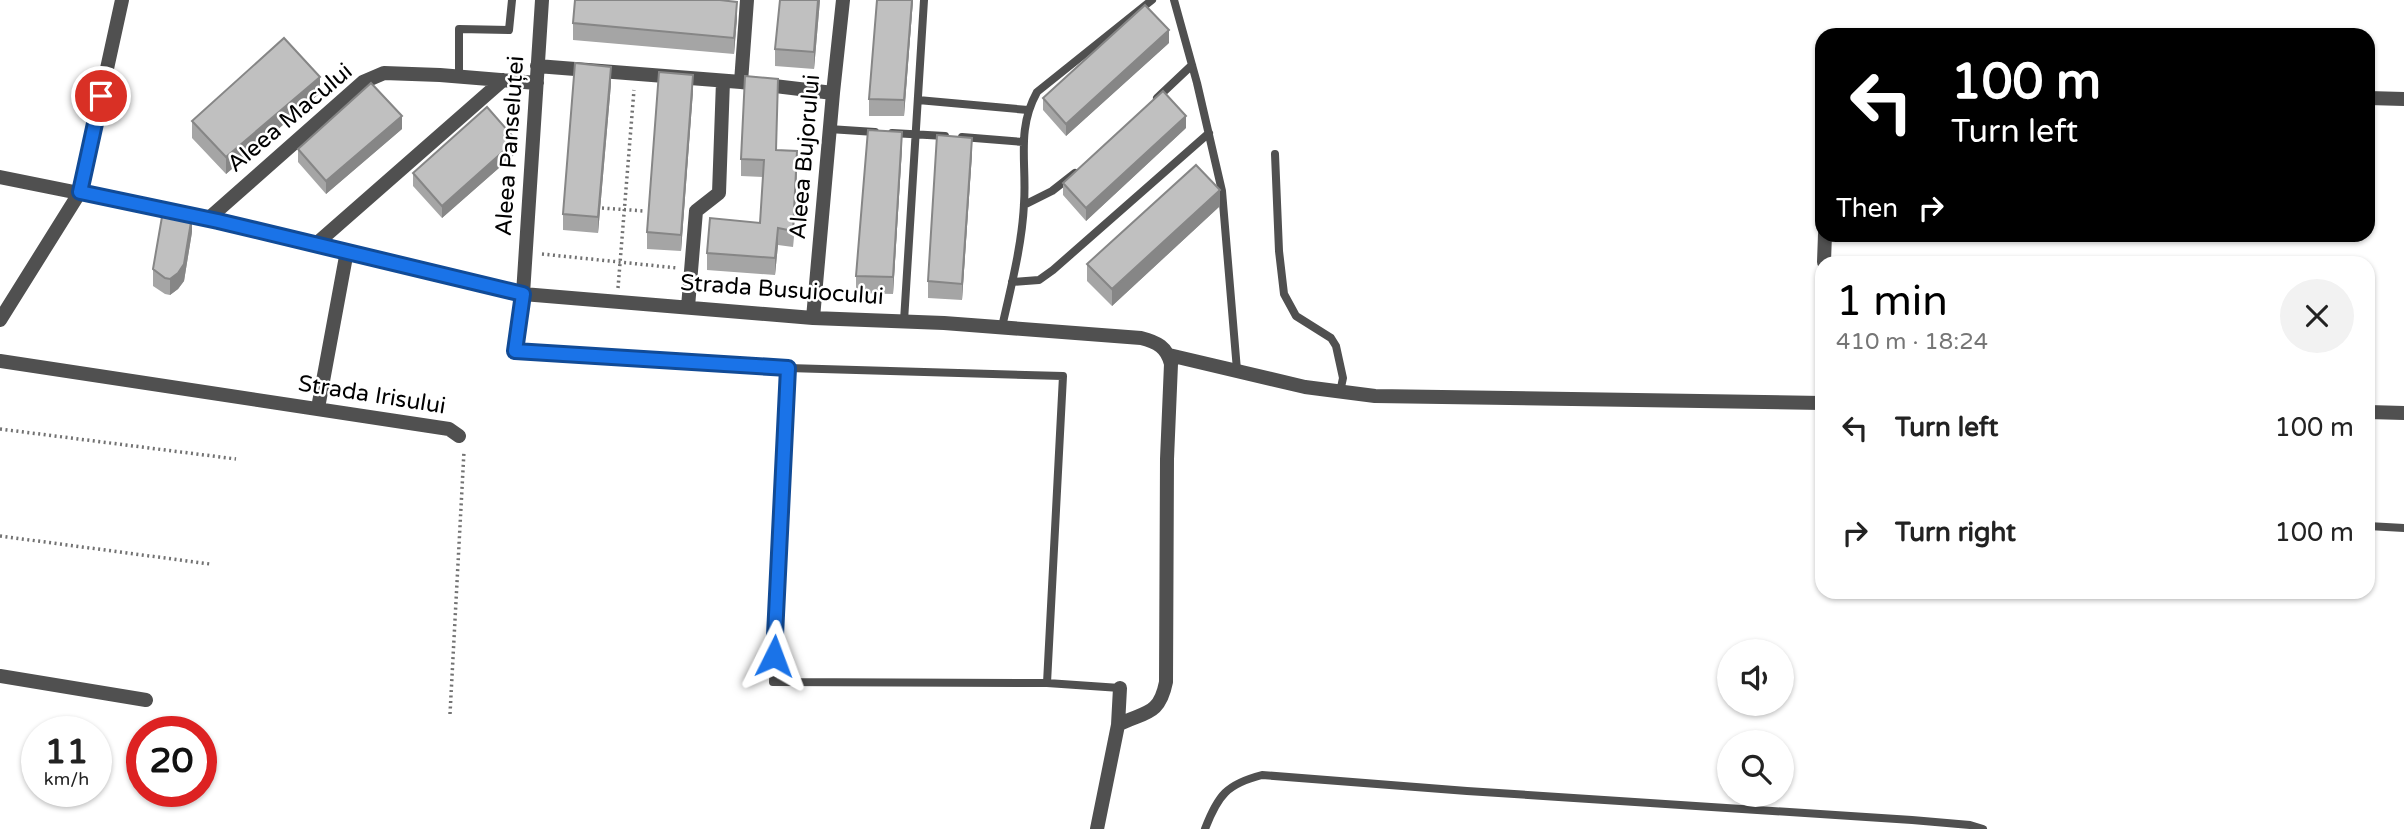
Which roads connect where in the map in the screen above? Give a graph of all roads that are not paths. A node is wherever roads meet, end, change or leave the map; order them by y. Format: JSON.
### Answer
{"nodes":[{"id":1,"x":122,"y":0,"type":"edge"},
{"id":2,"x":512,"y":0,"type":"edge"},
{"id":3,"x":542,"y":0,"type":"edge"},
{"id":4,"x":747,"y":0,"type":"edge"},
{"id":5,"x":843,"y":0,"type":"edge"},
{"id":6,"x":924,"y":0,"type":"edge"},
{"id":7,"x":1152,"y":0,"type":"edge"},
{"id":8,"x":1174,"y":0,"type":"edge"},
{"id":9,"x":1192,"y":65,"type":"junction"},
{"id":10,"x":537,"y":66,"type":"junction"},
{"id":11,"x":459,"y":76,"type":"junction"},
{"id":12,"x":503,"y":80,"type":"junction"},
{"id":13,"x":723,"y":81,"type":"junction"},
{"id":14,"x":741,"y":82,"type":"junction"},
{"id":15,"x":537,"y":83,"type":"junction"},
{"id":16,"x":833,"y":93,"type":"junction"},
{"id":17,"x":2375,"y":98,"type":"edge"},
{"id":18,"x":2404,"y":99,"type":"edge"},
{"id":19,"x":918,"y":100,"type":"junction"},
{"id":20,"x":1153,"y":101,"type":"edge"},
{"id":21,"x":1028,"y":110,"type":"junction"},
{"id":22,"x":830,"y":129,"type":"junction"},
{"id":23,"x":1209,"y":133,"type":"junction"},
{"id":24,"x":916,"y":134,"type":"junction"},
{"id":25,"x":1023,"y":142,"type":"junction"},
{"id":26,"x":1275,"y":154,"type":"dead end"},
{"id":27,"x":1081,"y":167,"type":"edge"},
{"id":28,"x":0,"y":177,"type":"edge"},
{"id":29,"x":80,"y":192,"type":"junction"},
{"id":30,"x":1024,"y":205,"type":"junction"},
{"id":31,"x":208,"y":219,"type":"junction"},
{"id":32,"x":316,"y":244,"type":"junction"},
{"id":33,"x":347,"y":251,"type":"junction"},
{"id":34,"x":1012,"y":282,"type":"junction"},
{"id":35,"x":523,"y":294,"type":"junction"},
{"id":36,"x":688,"y":307,"type":"junction"},
{"id":37,"x":813,"y":318,"type":"junction"},
{"id":38,"x":0,"y":320,"type":"edge"},
{"id":39,"x":904,"y":321,"type":"junction"},
{"id":40,"x":1002,"y":327,"type":"junction"},
{"id":41,"x":1169,"y":355,"type":"junction"},
{"id":42,"x":0,"y":360,"type":"edge"},
{"id":43,"x":788,"y":368,"type":"junction"},
{"id":44,"x":1237,"y":370,"type":"junction"},
{"id":45,"x":1340,"y":392,"type":"junction"},
{"id":46,"x":1815,"y":402,"type":"edge"},
{"id":47,"x":318,"y":408,"type":"junction"},
{"id":48,"x":2375,"y":412,"type":"edge"},
{"id":49,"x":2404,"y":412,"type":"edge"},
{"id":50,"x":459,"y":436,"type":"road end"},
{"id":51,"x":2375,"y":526,"type":"edge"},
{"id":52,"x":2404,"y":528,"type":"edge"},
{"id":53,"x":0,"y":676,"type":"edge"},
{"id":54,"x":1046,"y":683,"type":"junction"},
{"id":55,"x":1120,"y":688,"type":"joint"},
{"id":56,"x":146,"y":700,"type":"dead end"},
{"id":57,"x":1118,"y":725,"type":"junction"},
{"id":58,"x":1097,"y":829,"type":"edge"},
{"id":59,"x":1205,"y":829,"type":"edge"},
{"id":60,"x":1983,"y":829,"type":"edge"}],
"edges":[{"from":1,"to":29,"type":"street"},
{"from":2,"to":11,"type":"lane"},
{"from":3,"to":10,"type":"street","name":"Aleea Panseluței"},
{"from":4,"to":14,"type":"street"},
{"from":5,"to":16,"type":"street","name":"Aleea Bujorului"},
{"from":6,"to":19,"type":"lane"},
{"from":7,"to":21,"type":"lane"},
{"from":8,"to":9,"type":"lane"},
{"from":9,"to":20,"type":"lane"},
{"from":9,"to":23,"type":"lane"},
{"from":10,"to":13,"type":"street"},
{"from":10,"to":15,"type":"street","name":"Aleea Panseluței"},
{"from":11,"to":12,"type":"street","name":"Aleea Macului"},
{"from":11,"to":31,"type":"street","name":"Aleea Macului"},
{"from":12,"to":15,"type":"street","name":"Aleea Macului"},
{"from":12,"to":32,"type":"street"},
{"from":13,"to":14,"type":"street"},
{"from":13,"to":36,"type":"street"},
{"from":14,"to":16,"type":"street"},
{"from":15,"to":35,"type":"street","name":"Aleea Panseluței"},
{"from":16,"to":22,"type":"street","name":"Aleea Bujorului"},
{"from":17,"to":18,"type":"street"},
{"from":19,"to":21,"type":"lane"},
{"from":19,"to":24,"type":"lane"},
{"from":21,"to":25,"type":"lane"},
{"from":22,"to":24,"type":"lane"},
{"from":22,"to":37,"type":"street","name":"Aleea Bujorului"},
{"from":23,"to":34,"type":"lane"},
{"from":23,"to":44,"type":"lane"},
{"from":24,"to":25,"type":"lane"},
{"from":24,"to":39,"type":"lane"},
{"from":25,"to":30,"type":"lane"},
{"from":26,"to":45,"type":"lane"},
{"from":27,"to":30,"type":"lane"},
{"from":28,"to":29,"type":"street","name":"Strada Busuiocului"},
{"from":29,"to":31,"type":"street","name":"Strada Busuiocului"},
{"from":29,"to":38,"type":"street"},
{"from":30,"to":34,"type":"lane"},
{"from":31,"to":32,"type":"street","name":"Strada Busuiocului"},
{"from":32,"to":33,"type":"street","name":"Strada Busuiocului"},
{"from":33,"to":35,"type":"street","name":"Strada Busuiocului"},
{"from":33,"to":47,"type":"street"},
{"from":34,"to":40,"type":"lane"},
{"from":35,"to":36,"type":"street","name":"Strada Busuiocului"},
{"from":35,"to":43,"type":"lane"},
{"from":36,"to":37,"type":"street","name":"Strada Busuiocului"},
{"from":37,"to":39,"type":"street","name":"Strada Busuiocului"},
{"from":39,"to":40,"type":"street","name":"Strada Busuiocului"},
{"from":40,"to":41,"type":"street","name":"Strada Busuiocului"},
{"from":41,"to":44,"type":"street","name":"Strada Busuiocului"},
{"from":41,"to":57,"type":"street"},
{"from":42,"to":47,"type":"street","name":"Strada Irisului"},
{"from":43,"to":54,"type":"lane"},
{"from":43,"to":54,"type":"lane"},
{"from":44,"to":45,"type":"street","name":"Strada Busuiocului"},
{"from":45,"to":46,"type":"street","name":"Strada Busuiocului"},
{"from":47,"to":50,"type":"street","name":"Strada Irisului"},
{"from":48,"to":49,"type":"street"},
{"from":51,"to":52,"type":"lane"},
{"from":53,"to":56,"type":"street"},
{"from":54,"to":55,"type":"lane"},
{"from":55,"to":57,"type":"street"},
{"from":57,"to":58,"type":"street"},
{"from":59,"to":60,"type":"lane"}]}
